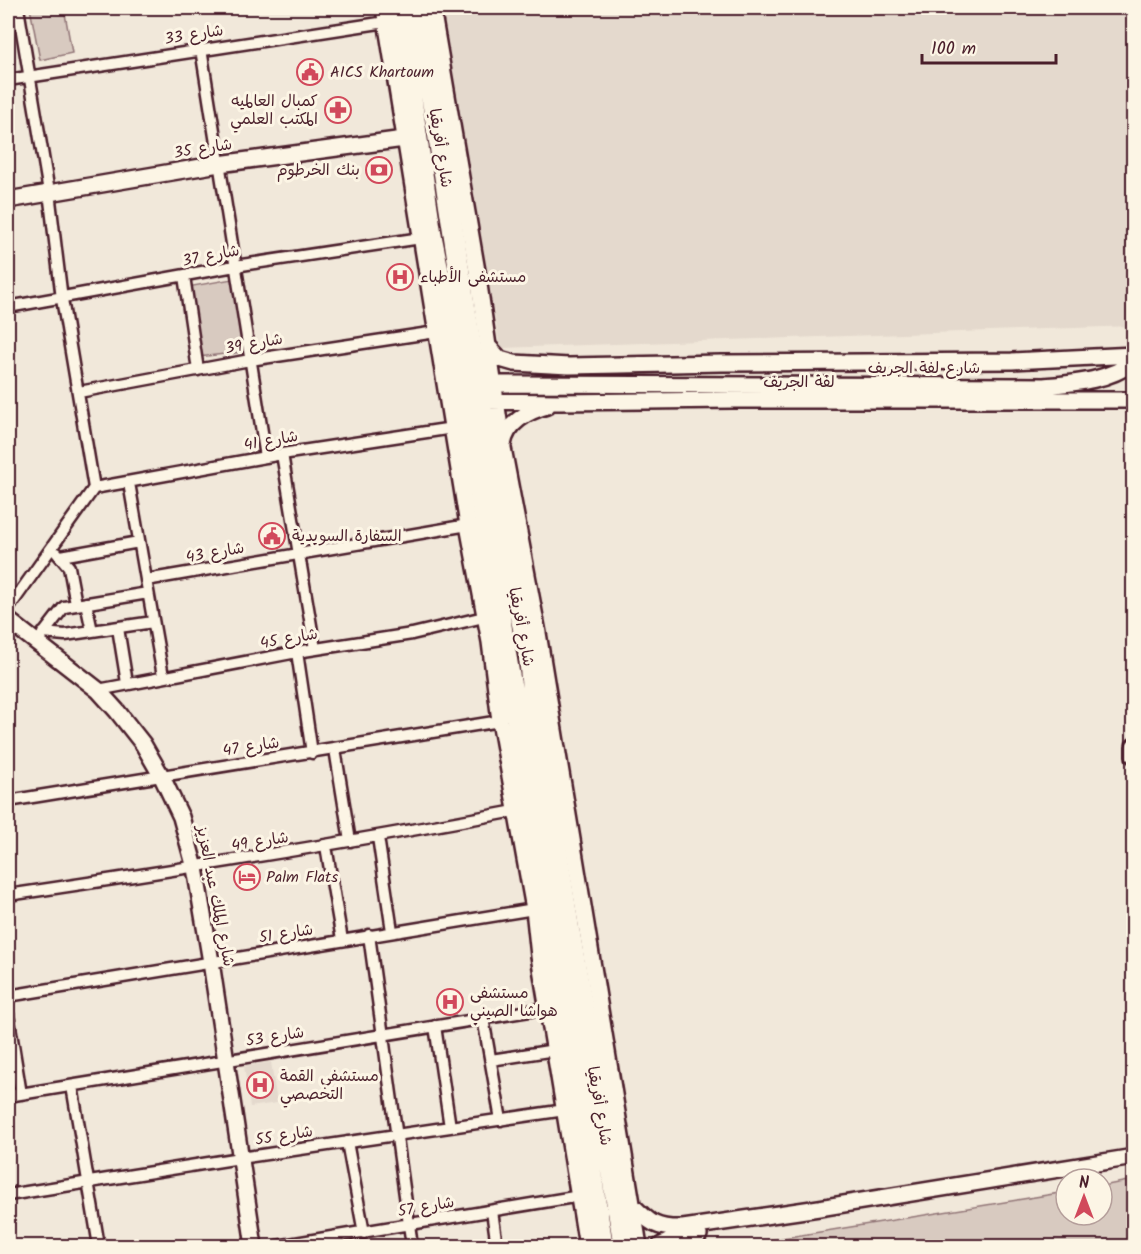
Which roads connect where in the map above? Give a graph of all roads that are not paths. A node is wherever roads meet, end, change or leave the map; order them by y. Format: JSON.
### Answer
{"nodes":[{"id":1,"x":18,"y":8,"type":"edge"},
{"id":2,"x":428,"y":8,"type":"edge"},
{"id":3,"x":389,"y":12,"type":"edge"},
{"id":4,"x":201,"y":49,"type":"junction"},
{"id":5,"x":29,"y":76,"type":"junction"},
{"id":6,"x":8,"y":80,"type":"edge"},
{"id":7,"x":404,"y":139,"type":"junction"},
{"id":8,"x":219,"y":164,"type":"junction"},
{"id":9,"x":49,"y":192,"type":"junction"},
{"id":10,"x":8,"y":200,"type":"edge"},
{"id":11,"x":421,"y":238,"type":"junction"},
{"id":12,"x":236,"y":266,"type":"junction"},
{"id":13,"x":184,"y":276,"type":"junction"},
{"id":14,"x":62,"y":299,"type":"junction"},
{"id":15,"x":8,"y":307,"type":"edge"},
{"id":16,"x":436,"y":332,"type":"junction"},
{"id":17,"x":489,"y":347,"type":"junction"},
{"id":18,"x":1134,"y":356,"type":"edge"},
{"id":19,"x":250,"y":360,"type":"junction"},
{"id":20,"x":1134,"y":362,"type":"edge"},
{"id":21,"x":198,"y":370,"type":"junction"},
{"id":22,"x":79,"y":392,"type":"junction"},
{"id":23,"x":479,"y":393,"type":"junction"},
{"id":24,"x":1131,"y":401,"type":"edge"},
{"id":25,"x":560,"y":402,"type":"junction"},
{"id":26,"x":453,"y":428,"type":"junction"},
{"id":27,"x":503,"y":448,"type":"junction"},
{"id":28,"x":282,"y":454,"type":"junction"},
{"id":29,"x":266,"y":457,"type":"junction"},
{"id":30,"x":129,"y":483,"type":"junction"},
{"id":31,"x":94,"y":489,"type":"junction"},
{"id":32,"x":468,"y":525,"type":"junction"},
{"id":33,"x":139,"y":542,"type":"junction"},
{"id":34,"x":51,"y":549,"type":"junction"},
{"id":35,"x":300,"y":554,"type":"junction"},
{"id":36,"x":61,"y":556,"type":"junction"},
{"id":37,"x":146,"y":580,"type":"junction"},
{"id":38,"x":148,"y":593,"type":"junction"},
{"id":39,"x":81,"y":603,"type":"junction"},
{"id":40,"x":8,"y":609,"type":"edge"},
{"id":41,"x":484,"y":617,"type":"junction"},
{"id":42,"x":8,"y":620,"type":"edge"},
{"id":43,"x":153,"y":622,"type":"junction"},
{"id":44,"x":118,"y":628,"type":"junction"},
{"id":45,"x":93,"y":631,"type":"junction"},
{"id":46,"x":538,"y":633,"type":"junction"},
{"id":47,"x":40,"y":638,"type":"junction"},
{"id":48,"x":490,"y":642,"type":"junction"},
{"id":49,"x":315,"y":649,"type":"junction"},
{"id":50,"x":297,"y":652,"type":"junction"},
{"id":51,"x":529,"y":656,"type":"junction"},
{"id":52,"x":508,"y":657,"type":"junction"},
{"id":53,"x":163,"y":676,"type":"junction"},
{"id":54,"x":127,"y":683,"type":"junction"},
{"id":55,"x":98,"y":690,"type":"junction"},
{"id":56,"x":500,"y":722,"type":"junction"},
{"id":57,"x":1134,"y":746,"type":"edge"},
{"id":58,"x":335,"y":749,"type":"junction"},
{"id":59,"x":312,"y":753,"type":"junction"},
{"id":60,"x":1134,"y":756,"type":"edge"},
{"id":61,"x":162,"y":777,"type":"junction"},
{"id":62,"x":8,"y":801,"type":"edge"},
{"id":63,"x":515,"y":811,"type":"junction"},
{"id":64,"x":378,"y":837,"type":"junction"},
{"id":65,"x":350,"y":841,"type":"junction"},
{"id":66,"x":326,"y":846,"type":"junction"},
{"id":67,"x":548,"y":850,"type":"junction"},
{"id":68,"x":195,"y":868,"type":"junction"},
{"id":69,"x":8,"y":895,"type":"edge"},
{"id":70,"x":534,"y":909,"type":"junction"},
{"id":71,"x":392,"y":931,"type":"junction"},
{"id":72,"x":369,"y":935,"type":"junction"},
{"id":73,"x":342,"y":940,"type":"junction"},
{"id":74,"x":211,"y":962,"type":"junction"},
{"id":75,"x":8,"y":996,"type":"edge"},
{"id":76,"x":548,"y":1008,"type":"junction"},
{"id":77,"x":8,"y":1014,"type":"edge"},
{"id":78,"x":592,"y":1017,"type":"junction"},
{"id":79,"x":483,"y":1018,"type":"junction"},
{"id":80,"x":435,"y":1026,"type":"junction"},
{"id":81,"x":381,"y":1034,"type":"junction"},
{"id":82,"x":555,"y":1050,"type":"junction"},
{"id":83,"x":224,"y":1060,"type":"junction"},
{"id":84,"x":491,"y":1060,"type":"junction"},
{"id":85,"x":72,"y":1086,"type":"junction"},
{"id":86,"x":21,"y":1094,"type":"junction"},
{"id":87,"x":8,"y":1096,"type":"edge"},
{"id":88,"x":565,"y":1110,"type":"junction"},
{"id":89,"x":501,"y":1120,"type":"junction"},
{"id":90,"x":450,"y":1127,"type":"junction"},
{"id":91,"x":397,"y":1134,"type":"junction"},
{"id":92,"x":347,"y":1142,"type":"junction"},
{"id":93,"x":1134,"y":1156,"type":"edge"},
{"id":94,"x":240,"y":1158,"type":"junction"},
{"id":95,"x":89,"y":1182,"type":"junction"},
{"id":96,"x":8,"y":1195,"type":"edge"},
{"id":97,"x":580,"y":1196,"type":"junction"},
{"id":98,"x":632,"y":1205,"type":"junction"},
{"id":99,"x":492,"y":1211,"type":"junction"},
{"id":100,"x":765,"y":1217,"type":"junction"},
{"id":101,"x":409,"y":1225,"type":"junction"},
{"id":102,"x":364,"y":1233,"type":"junction"},
{"id":103,"x":99,"y":1246,"type":"edge"},
{"id":104,"x":254,"y":1246,"type":"edge"},
{"id":105,"x":277,"y":1246,"type":"edge"},
{"id":106,"x":412,"y":1246,"type":"edge"},
{"id":107,"x":497,"y":1246,"type":"edge"},
{"id":108,"x":587,"y":1246,"type":"edge"},
{"id":109,"x":603,"y":1246,"type":"edge"},
{"id":110,"x":624,"y":1246,"type":"edge"},
{"id":111,"x":639,"y":1246,"type":"edge"},
{"id":112,"x":660,"y":1246,"type":"edge"}],
"edges":[{"from":1,"to":5,"type":"street"},
{"from":2,"to":17,"type":"street","name":"شارع أفريقيا"},
{"from":2,"to":23,"type":"highway","name":"شارع أفريقيا"},
{"from":3,"to":4,"type":"street","name":"شارع 33"},
{"from":3,"to":7,"type":"street","name":"شارع أفريقيا"},
{"from":3,"to":23,"type":"highway","name":"شارع أفريقيا"},
{"from":4,"to":5,"type":"street","name":"شارع 33"},
{"from":4,"to":8,"type":"street"},
{"from":5,"to":6,"type":"street","name":"شارع 33"},
{"from":5,"to":9,"type":"street"},
{"from":7,"to":8,"type":"street","name":"شارع 35"},
{"from":7,"to":11,"type":"street","name":"شارع أفريقيا"},
{"from":8,"to":9,"type":"street","name":"شارع 35"},
{"from":8,"to":12,"type":"street"},
{"from":9,"to":10,"type":"street","name":"شارع 35"},
{"from":9,"to":14,"type":"street"},
{"from":11,"to":12,"type":"street","name":"شارع 37"},
{"from":11,"to":16,"type":"street","name":"شارع أفريقيا"},
{"from":12,"to":13,"type":"street","name":"شارع 37"},
{"from":12,"to":19,"type":"street"},
{"from":13,"to":14,"type":"street","name":"شارع 37"},
{"from":13,"to":21,"type":"street"},
{"from":14,"to":15,"type":"street","name":"شارع 37"},
{"from":14,"to":22,"type":"street"},
{"from":16,"to":19,"type":"street","name":"شارع 39"},
{"from":16,"to":26,"type":"street","name":"شارع أفريقيا"},
{"from":17,"to":18,"type":"street"},
{"from":17,"to":23,"type":"street","name":"شارع أفريقيا"},
{"from":19,"to":21,"type":"street","name":"شارع 39"},
{"from":19,"to":29,"type":"street"},
{"from":20,"to":23,"type":"street","name":"شارع لفة الجريف"},
{"from":21,"to":22,"type":"street","name":"شارع 39"},
{"from":22,"to":31,"type":"street"},
{"from":23,"to":25,"type":"street","name":"لفة الجريف"},
{"from":23,"to":27,"type":"street","name":"شارع أفريقيا"},
{"from":23,"to":51,"type":"highway","name":"شارع أفريقيا"},
{"from":23,"to":52,"type":"highway","name":"شارع أفريقيا"},
{"from":24,"to":25,"type":"street","name":"لفة الجريف"},
{"from":25,"to":27,"type":"street"},
{"from":26,"to":28,"type":"street","name":"شارع 41"},
{"from":26,"to":32,"type":"street","name":"شارع أفريقيا"},
{"from":27,"to":46,"type":"street","name":"شارع أفريقيا"},
{"from":28,"to":29,"type":"street","name":"شارع 41"},
{"from":28,"to":35,"type":"street"},
{"from":29,"to":30,"type":"street","name":"شارع 41"},
{"from":30,"to":31,"type":"street","name":"شارع 41"},
{"from":30,"to":33,"type":"street"},
{"from":31,"to":34,"type":"street"},
{"from":32,"to":35,"type":"street","name":"شارع 43"},
{"from":32,"to":41,"type":"street","name":"شارع أفريقيا"},
{"from":33,"to":36,"type":"street"},
{"from":33,"to":37,"type":"street"},
{"from":34,"to":36,"type":"street"},
{"from":34,"to":40,"type":"street"},
{"from":35,"to":37,"type":"street","name":"شارع 43"},
{"from":35,"to":49,"type":"street"},
{"from":36,"to":39,"type":"street"},
{"from":37,"to":38,"type":"street"},
{"from":38,"to":39,"type":"street"},
{"from":38,"to":43,"type":"street"},
{"from":39,"to":45,"type":"street"},
{"from":39,"to":47,"type":"street"},
{"from":41,"to":48,"type":"street","name":"شارع أفريقيا"},
{"from":41,"to":49,"type":"street","name":"شارع 45"},
{"from":42,"to":47,"type":"street","name":"شارع الملك عبد العزيز"},
{"from":43,"to":44,"type":"street"},
{"from":43,"to":53,"type":"street"},
{"from":44,"to":45,"type":"street"},
{"from":44,"to":54,"type":"street"},
{"from":45,"to":47,"type":"street"},
{"from":46,"to":51,"type":"highway"},
{"from":46,"to":78,"type":"street","name":"شارع أفريقيا"},
{"from":47,"to":55,"type":"street","name":"شارع الملك عبد العزيز"},
{"from":48,"to":52,"type":"highway"},
{"from":48,"to":56,"type":"street","name":"شارع أفريقيا"},
{"from":49,"to":50,"type":"street","name":"شارع 45"},
{"from":50,"to":53,"type":"street","name":"شارع 45"},
{"from":50,"to":59,"type":"street"},
{"from":51,"to":67,"type":"highway","name":"شارع أفريقيا"},
{"from":52,"to":67,"type":"highway","name":"شارع أفريقيا"},
{"from":53,"to":54,"type":"street","name":"شارع 45"},
{"from":54,"to":55,"type":"street","name":"شارع 45"},
{"from":55,"to":61,"type":"street","name":"شارع الملك عبد العزيز"},
{"from":56,"to":58,"type":"street","name":"شارع 47"},
{"from":56,"to":63,"type":"street","name":"شارع أفريقيا"},
{"from":57,"to":60,"type":"street"},
{"from":58,"to":59,"type":"street","name":"شارع 47"},
{"from":58,"to":65,"type":"street"},
{"from":59,"to":61,"type":"street","name":"شارع 47"},
{"from":61,"to":62,"type":"street","name":"شارع 47"},
{"from":61,"to":68,"type":"street","name":"شارع الملك عبد العزيز"},
{"from":63,"to":64,"type":"street","name":"شارع 49"},
{"from":63,"to":70,"type":"street","name":"شارع أفريقيا"},
{"from":64,"to":65,"type":"street","name":"شارع 49"},
{"from":64,"to":71,"type":"street"},
{"from":65,"to":66,"type":"street","name":"شارع 49"},
{"from":66,"to":68,"type":"street","name":"شارع 49"},
{"from":66,"to":73,"type":"street"},
{"from":67,"to":78,"type":"highway","name":"شارع أفريقيا"},
{"from":67,"to":109,"type":"highway","name":"شارع أفريقيا"},
{"from":68,"to":69,"type":"street","name":"شارع 49"},
{"from":68,"to":74,"type":"street","name":"شارع الملك عبد العزيز"},
{"from":70,"to":71,"type":"street","name":"شارع 51"},
{"from":70,"to":76,"type":"street","name":"شارع أفريقيا"},
{"from":71,"to":72,"type":"street","name":"شارع 51"},
{"from":72,"to":73,"type":"street","name":"شارع 51"},
{"from":72,"to":81,"type":"street"},
{"from":73,"to":74,"type":"street","name":"شارع 51"},
{"from":74,"to":75,"type":"street","name":"شارع 51"},
{"from":74,"to":83,"type":"street","name":"شارع الملك عبد العزيز"},
{"from":76,"to":79,"type":"street","name":"شارع 53"},
{"from":76,"to":82,"type":"street","name":"شارع أفريقيا"},
{"from":77,"to":86,"type":"street"},
{"from":78,"to":98,"type":"street","name":"شارع أفريقيا"},
{"from":78,"to":110,"type":"highway","name":"شارع أفريقيا"},
{"from":79,"to":80,"type":"street","name":"شارع 53"},
{"from":79,"to":84,"type":"street"},
{"from":80,"to":81,"type":"street","name":"شارع 53"},
{"from":80,"to":90,"type":"street"},
{"from":81,"to":83,"type":"street","name":"شارع 53"},
{"from":81,"to":91,"type":"street"},
{"from":82,"to":84,"type":"street"},
{"from":82,"to":88,"type":"street","name":"شارع أفريقيا"},
{"from":83,"to":85,"type":"street","name":"شارع 53"},
{"from":83,"to":94,"type":"street","name":"شارع الملك عبد العزيز"},
{"from":84,"to":89,"type":"street"},
{"from":85,"to":86,"type":"street","name":"شارع 53"},
{"from":85,"to":95,"type":"street"},
{"from":86,"to":87,"type":"street","name":"شارع 53"},
{"from":88,"to":89,"type":"street","name":"شارع 55"},
{"from":88,"to":97,"type":"street","name":"شارع أفريقيا"},
{"from":89,"to":90,"type":"street","name":"شارع 55"},
{"from":90,"to":91,"type":"street","name":"شارع 55"},
{"from":91,"to":92,"type":"street","name":"شارع 55"},
{"from":91,"to":101,"type":"street"},
{"from":92,"to":94,"type":"street","name":"شارع 55"},
{"from":92,"to":102,"type":"street"},
{"from":93,"to":100,"type":"street"},
{"from":94,"to":95,"type":"street","name":"شارع 55"},
{"from":94,"to":104,"type":"street","name":"شارع الملك عبد العزيز"},
{"from":95,"to":96,"type":"street","name":"شارع 55"},
{"from":95,"to":103,"type":"street"},
{"from":97,"to":99,"type":"street","name":"شارع 57"},
{"from":97,"to":108,"type":"street","name":"شارع أفريقيا"},
{"from":98,"to":100,"type":"street"},
{"from":98,"to":111,"type":"street","name":"شارع أفريقيا"},
{"from":99,"to":101,"type":"street","name":"شارع 57"},
{"from":99,"to":107,"type":"street"},
{"from":100,"to":112,"type":"street"},
{"from":101,"to":102,"type":"street","name":"شارع 57"},
{"from":101,"to":106,"type":"street"},
{"from":102,"to":105,"type":"street","name":"شارع 57"}]}
